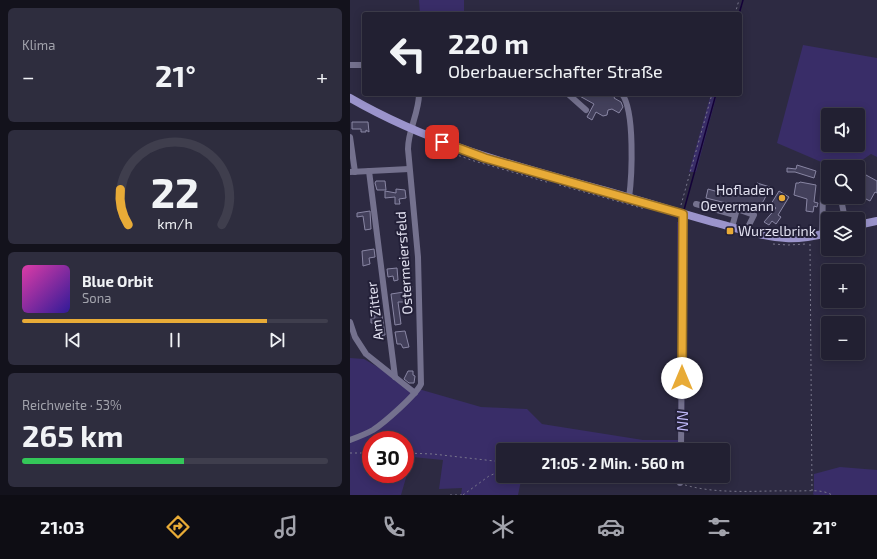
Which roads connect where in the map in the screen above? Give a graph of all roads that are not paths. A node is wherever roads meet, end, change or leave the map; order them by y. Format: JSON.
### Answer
{"nodes":[{"id":1,"x":350,"y":65,"type":"edge"},
{"id":2,"x":362,"y":65,"type":"edge"},
{"id":3,"x":420,"y":96,"type":"edge"},
{"id":4,"x":570,"y":96,"type":"edge"},
{"id":5,"x":623,"y":96,"type":"edge"},
{"id":6,"x":350,"y":98,"type":"edge"},
{"id":7,"x":586,"y":110,"type":"dead end"},
{"id":8,"x":411,"y":129,"type":"junction"},
{"id":9,"x":350,"y":137,"type":"edge"},
{"id":10,"x":409,"y":169,"type":"junction"},
{"id":11,"x":369,"y":171,"type":"junction"},
{"id":12,"x":353,"y":172,"type":"edge"},
{"id":13,"x":629,"y":198,"type":"junction"},
{"id":14,"x":696,"y":204,"type":"dead end"},
{"id":15,"x":681,"y":213,"type":"junction"},
{"id":16,"x":736,"y":215,"type":"junction"},
{"id":17,"x":877,"y":221,"type":"edge"},
{"id":18,"x":865,"y":224,"type":"edge"},
{"id":19,"x":732,"y":227,"type":"junction"},
{"id":20,"x":746,"y":231,"type":"junction"},
{"id":21,"x":821,"y":235,"type":"edge"},
{"id":22,"x":350,"y":322,"type":"edge"},
{"id":23,"x":395,"y":377,"type":"junction"},
{"id":24,"x":415,"y":393,"type":"junction"},
{"id":25,"x":350,"y":440,"type":"edge"},
{"id":26,"x":681,"y":443,"type":"edge"}],
"edges":[{"from":1,"to":2,"type":"street"},
{"from":3,"to":8,"type":"street","name":"Ostermeiersfeld"},
{"from":4,"to":7,"type":"street"},
{"from":5,"to":13,"type":"street"},
{"from":6,"to":8,"type":"main road"},
{"from":8,"to":10,"type":"street","name":"Ostermeiersfeld"},
{"from":8,"to":13,"type":"main road"},
{"from":9,"to":12,"type":"street"},
{"from":10,"to":11,"type":"street"},
{"from":10,"to":24,"type":"street","name":"Ostermeiersfeld"},
{"from":11,"to":12,"type":"street"},
{"from":11,"to":23,"type":"street","name":"Am Zitter"},
{"from":13,"to":15,"type":"main road"},
{"from":14,"to":16,"type":"street"},
{"from":15,"to":19,"type":"main road"},
{"from":15,"to":26,"type":"street"},
{"from":16,"to":19,"type":"street"},
{"from":16,"to":20,"type":"street"},
{"from":17,"to":18,"type":"main road"},
{"from":19,"to":20,"type":"main road"},
{"from":20,"to":21,"type":"main road"},
{"from":22,"to":23,"type":"street","name":"Am Zitter"},
{"from":23,"to":24,"type":"street","name":"Am Zitter"},
{"from":24,"to":25,"type":"street"}]}
